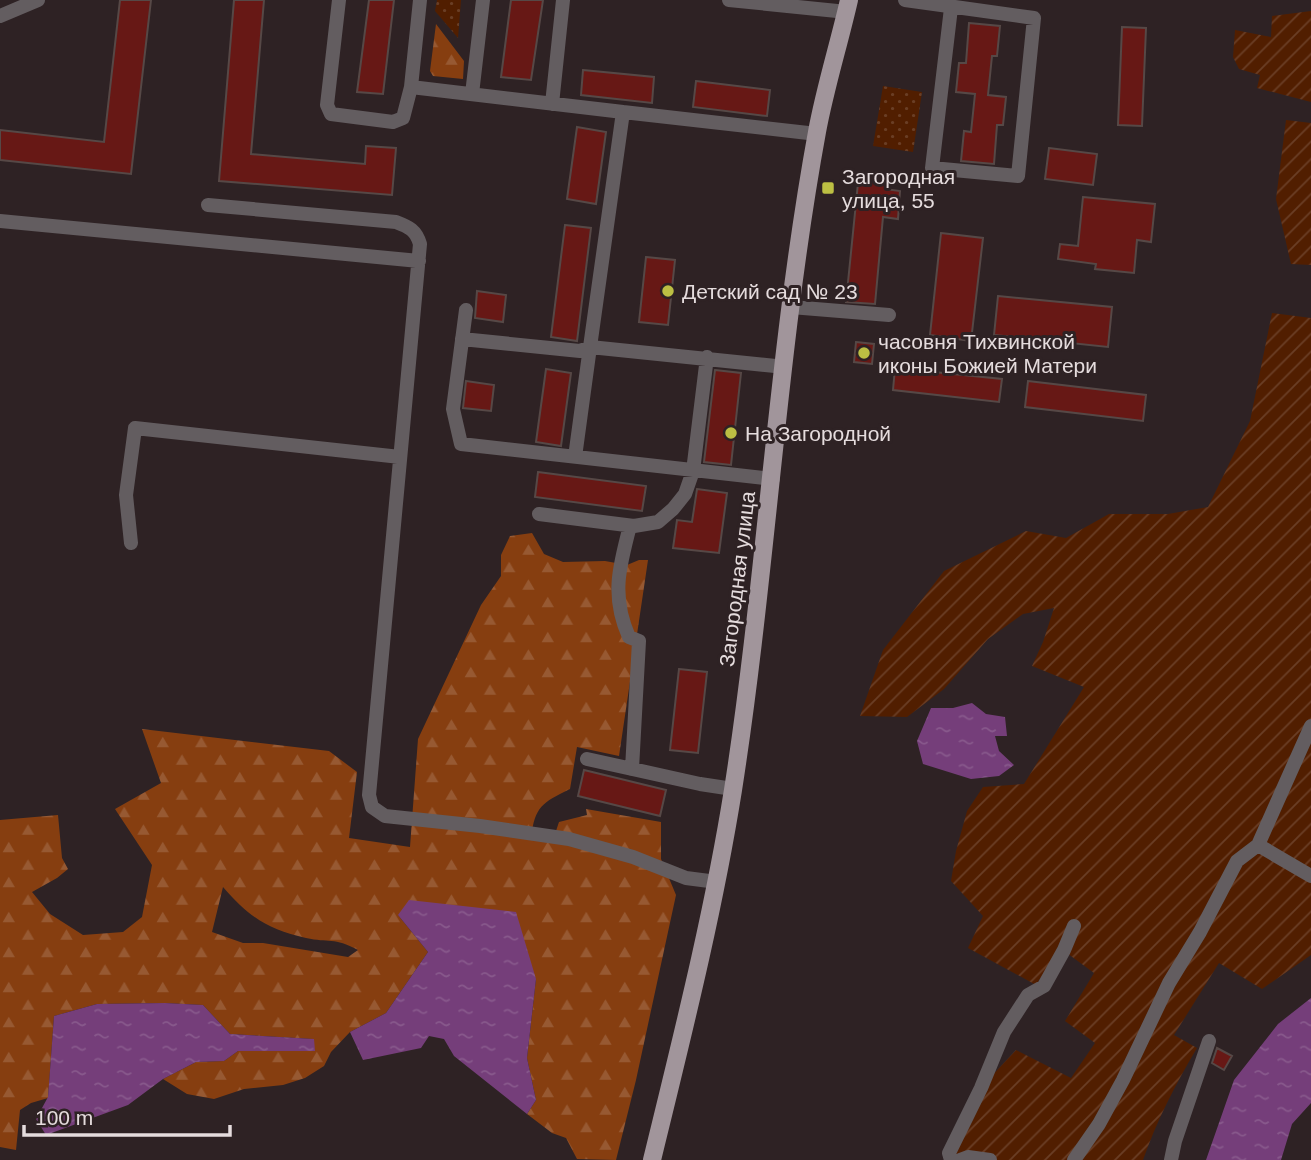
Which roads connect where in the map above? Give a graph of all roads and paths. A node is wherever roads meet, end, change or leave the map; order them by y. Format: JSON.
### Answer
{"nodes":[{"id":1,"x":38,"y":0,"type":"edge"},
{"id":2,"x":339,"y":0,"type":"edge"},
{"id":3,"x":420,"y":0,"type":"edge"},
{"id":4,"x":483,"y":0,"type":"edge"},
{"id":5,"x":563,"y":0,"type":"edge"},
{"id":6,"x":729,"y":0,"type":"edge"},
{"id":7,"x":905,"y":0,"type":"edge"},
{"id":8,"x":848,"y":6,"type":"edge"},
{"id":9,"x":951,"y":8,"type":"junction"},
{"id":10,"x":0,"y":16,"type":"edge"},
{"id":11,"x":411,"y":87,"type":"junction"},
{"id":12,"x":472,"y":94,"type":"junction"},
{"id":13,"x":552,"y":104,"type":"junction"},
{"id":14,"x":624,"y":112,"type":"junction"},
{"id":15,"x":817,"y":134,"type":"junction"},
{"id":16,"x":208,"y":205,"type":"dead end"},
{"id":17,"x":0,"y":221,"type":"edge"},
{"id":18,"x":419,"y":261,"type":"junction"},
{"id":19,"x":791,"y":307,"type":"junction"},
{"id":20,"x":466,"y":310,"type":"dead end"},
{"id":21,"x":889,"y":315,"type":"dead end"},
{"id":22,"x":462,"y":339,"type":"junction"},
{"id":23,"x":590,"y":347,"type":"junction"},
{"id":24,"x":707,"y":357,"type":"junction"},
{"id":25,"x":785,"y":367,"type":"junction"},
{"id":26,"x":400,"y":457,"type":"junction"},
{"id":27,"x":575,"y":457,"type":"junction"},
{"id":28,"x":693,"y":471,"type":"junction"},
{"id":29,"x":773,"y":479,"type":"junction"},
{"id":30,"x":539,"y":514,"type":"dead end"},
{"id":31,"x":629,"y":526,"type":"junction"},
{"id":32,"x":131,"y":543,"type":"dead end"},
{"id":33,"x":1311,"y":726,"type":"edge"},
{"id":34,"x":587,"y":759,"type":"dead end"},
{"id":35,"x":632,"y":769,"type":"junction"},
{"id":36,"x":733,"y":789,"type":"junction"},
{"id":37,"x":1258,"y":845,"type":"junction"},
{"id":38,"x":1311,"y":876,"type":"edge"},
{"id":39,"x":717,"y":882,"type":"junction"},
{"id":40,"x":1074,"y":926,"type":"dead end"},
{"id":41,"x":1209,"y":1041,"type":"dead end"},
{"id":42,"x":652,"y":1160,"type":"edge"},
{"id":43,"x":951,"y":1160,"type":"edge"},
{"id":44,"x":960,"y":1160,"type":"edge"},
{"id":45,"x":990,"y":1160,"type":"edge"},
{"id":46,"x":1074,"y":1160,"type":"edge"},
{"id":47,"x":1171,"y":1160,"type":"edge"}],
"edges":[{"from":1,"to":10,"type":"lane"},
{"from":2,"to":11,"type":"lane"},
{"from":3,"to":11,"type":"lane"},
{"from":4,"to":12,"type":"lane"},
{"from":5,"to":13,"type":"lane"},
{"from":6,"to":8,"type":"lane"},
{"from":7,"to":9,"type":"lane"},
{"from":8,"to":15,"type":"main road","name":"Загородная улица"},
{"from":9,"to":9,"type":"lane"},
{"from":11,"to":12,"type":"lane"},
{"from":12,"to":13,"type":"lane"},
{"from":13,"to":14,"type":"lane"},
{"from":14,"to":15,"type":"lane"},
{"from":14,"to":23,"type":"lane"},
{"from":15,"to":19,"type":"main road","name":"Загородная улица"},
{"from":16,"to":18,"type":"lane"},
{"from":17,"to":18,"type":"lane"},
{"from":18,"to":26,"type":"lane"},
{"from":19,"to":21,"type":"lane"},
{"from":19,"to":25,"type":"main road","name":"Загородная улица"},
{"from":20,"to":22,"type":"lane"},
{"from":22,"to":23,"type":"lane"},
{"from":22,"to":27,"type":"lane"},
{"from":23,"to":24,"type":"lane"},
{"from":23,"to":27,"type":"lane"},
{"from":24,"to":25,"type":"lane"},
{"from":24,"to":28,"type":"lane"},
{"from":25,"to":29,"type":"main road","name":"Загородная улица"},
{"from":26,"to":32,"type":"lane"},
{"from":26,"to":39,"type":"lane"},
{"from":27,"to":28,"type":"lane"},
{"from":28,"to":29,"type":"lane"},
{"from":28,"to":31,"type":"lane"},
{"from":29,"to":36,"type":"main road","name":"Загородная улица"},
{"from":30,"to":31,"type":"lane"},
{"from":31,"to":35,"type":"lane"},
{"from":33,"to":37,"type":"lane"},
{"from":34,"to":35,"type":"lane"},
{"from":35,"to":36,"type":"lane"},
{"from":36,"to":39,"type":"main road","name":"Загородная улица"},
{"from":37,"to":38,"type":"lane"},
{"from":37,"to":46,"type":"lane"},
{"from":39,"to":42,"type":"main road","name":"Загородная улица"},
{"from":40,"to":43,"type":"lane"},
{"from":41,"to":47,"type":"lane"},
{"from":44,"to":45,"type":"lane"}]}
